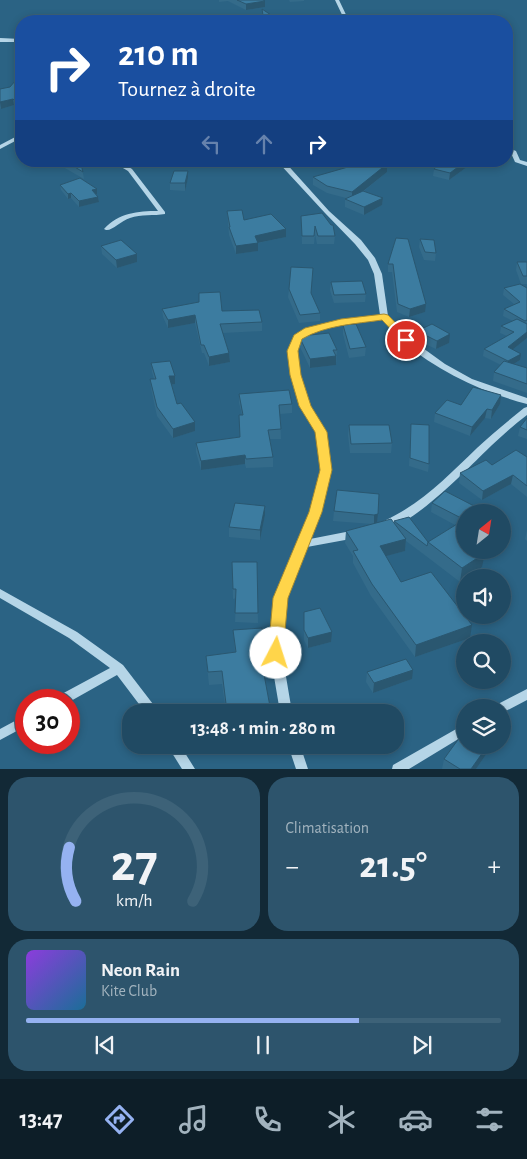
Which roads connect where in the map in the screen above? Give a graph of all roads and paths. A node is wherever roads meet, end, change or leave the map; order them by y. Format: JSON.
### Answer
{"nodes":[{"id":1,"x":338,"y":0,"type":"edge"},
{"id":2,"x":344,"y":15,"type":"edge"},
{"id":3,"x":0,"y":40,"type":"edge"},
{"id":4,"x":15,"y":41,"type":"edge"},
{"id":5,"x":15,"y":139,"type":"edge"},
{"id":6,"x":0,"y":147,"type":"edge"},
{"id":7,"x":513,"y":152,"type":"edge"},
{"id":8,"x":527,"y":164,"type":"edge"},
{"id":9,"x":125,"y":167,"type":"edge"},
{"id":10,"x":286,"y":167,"type":"edge"},
{"id":11,"x":108,"y":229,"type":"dead end"},
{"id":12,"x":384,"y":317,"type":"junction"},
{"id":13,"x":527,"y":401,"type":"edge"},
{"id":14,"x":527,"y":410,"type":"edge"},
{"id":15,"x":382,"y":527,"type":"edge"},
{"id":16,"x":364,"y":532,"type":"edge"},
{"id":17,"x":302,"y":544,"type":"junction"},
{"id":18,"x":0,"y":593,"type":"edge"},
{"id":19,"x":119,"y":668,"type":"junction"},
{"id":20,"x":80,"y":690,"type":"edge"},
{"id":21,"x":527,"y":694,"type":"edge"},
{"id":22,"x":511,"y":703,"type":"edge"},
{"id":23,"x":146,"y":704,"type":"edge"},
{"id":24,"x":285,"y":704,"type":"edge"},
{"id":25,"x":15,"y":726,"type":"edge"},
{"id":26,"x":456,"y":734,"type":"edge"},
{"id":27,"x":0,"y":735,"type":"edge"},
{"id":28,"x":179,"y":754,"type":"edge"},
{"id":29,"x":297,"y":754,"type":"edge"},
{"id":30,"x":189,"y":769,"type":"edge"},
{"id":31,"x":302,"y":769,"type":"edge"},
{"id":32,"x":398,"y":769,"type":"edge"}],
"edges":[{"from":1,"to":2,"type":"street"},
{"from":3,"to":4,"type":"street"},
{"from":5,"to":6,"type":"street"},
{"from":7,"to":8,"type":"street"},
{"from":9,"to":11,"type":"street"},
{"from":10,"to":12,"type":"street"},
{"from":12,"to":13,"type":"street"},
{"from":12,"to":17,"type":"street"},
{"from":14,"to":15,"type":"street"},
{"from":16,"to":17,"type":"street"},
{"from":17,"to":24,"type":"street"},
{"from":18,"to":19,"type":"street"},
{"from":19,"to":20,"type":"street"},
{"from":19,"to":23,"type":"street"},
{"from":21,"to":22,"type":"street"},
{"from":25,"to":27,"type":"street"},
{"from":26,"to":32,"type":"street"},
{"from":28,"to":30,"type":"street"},
{"from":29,"to":31,"type":"street"}]}
